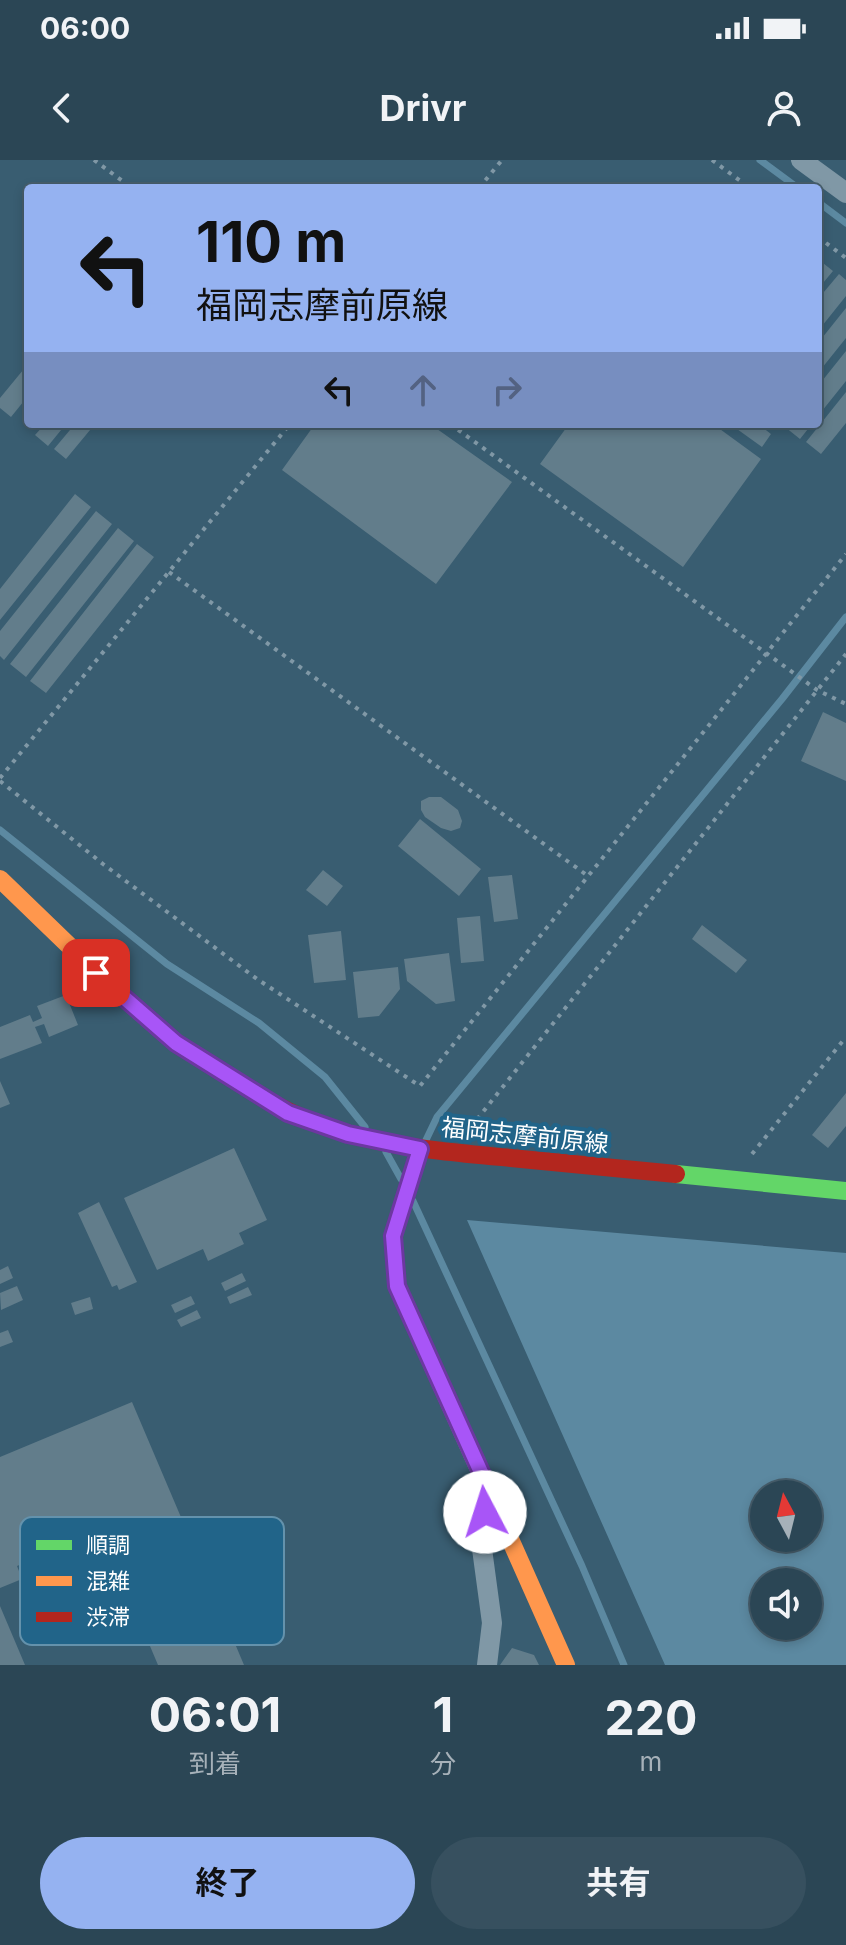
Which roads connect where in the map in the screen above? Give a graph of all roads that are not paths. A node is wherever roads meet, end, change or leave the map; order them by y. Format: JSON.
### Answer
{"nodes":[{"id":1,"x":801,"y":160,"type":"edge"},
{"id":2,"x":846,"y":193,"type":"edge"},
{"id":3,"x":0,"y":879,"type":"edge"},
{"id":4,"x":420,"y":1149,"type":"junction"},
{"id":5,"x":846,"y":1191,"type":"edge"},
{"id":6,"x":489,"y":1490,"type":"junction"},
{"id":7,"x":487,"y":1665,"type":"edge"},
{"id":8,"x":566,"y":1665,"type":"edge"}],
"edges":[{"from":1,"to":2,"type":"street"},
{"from":3,"to":4,"type":"main road","name":"福岡志摩前原線"},
{"from":4,"to":5,"type":"main road","name":"福岡志摩前原線"},
{"from":4,"to":6,"type":"main road"},
{"from":6,"to":7,"type":"street"},
{"from":6,"to":8,"type":"main road"}]}
